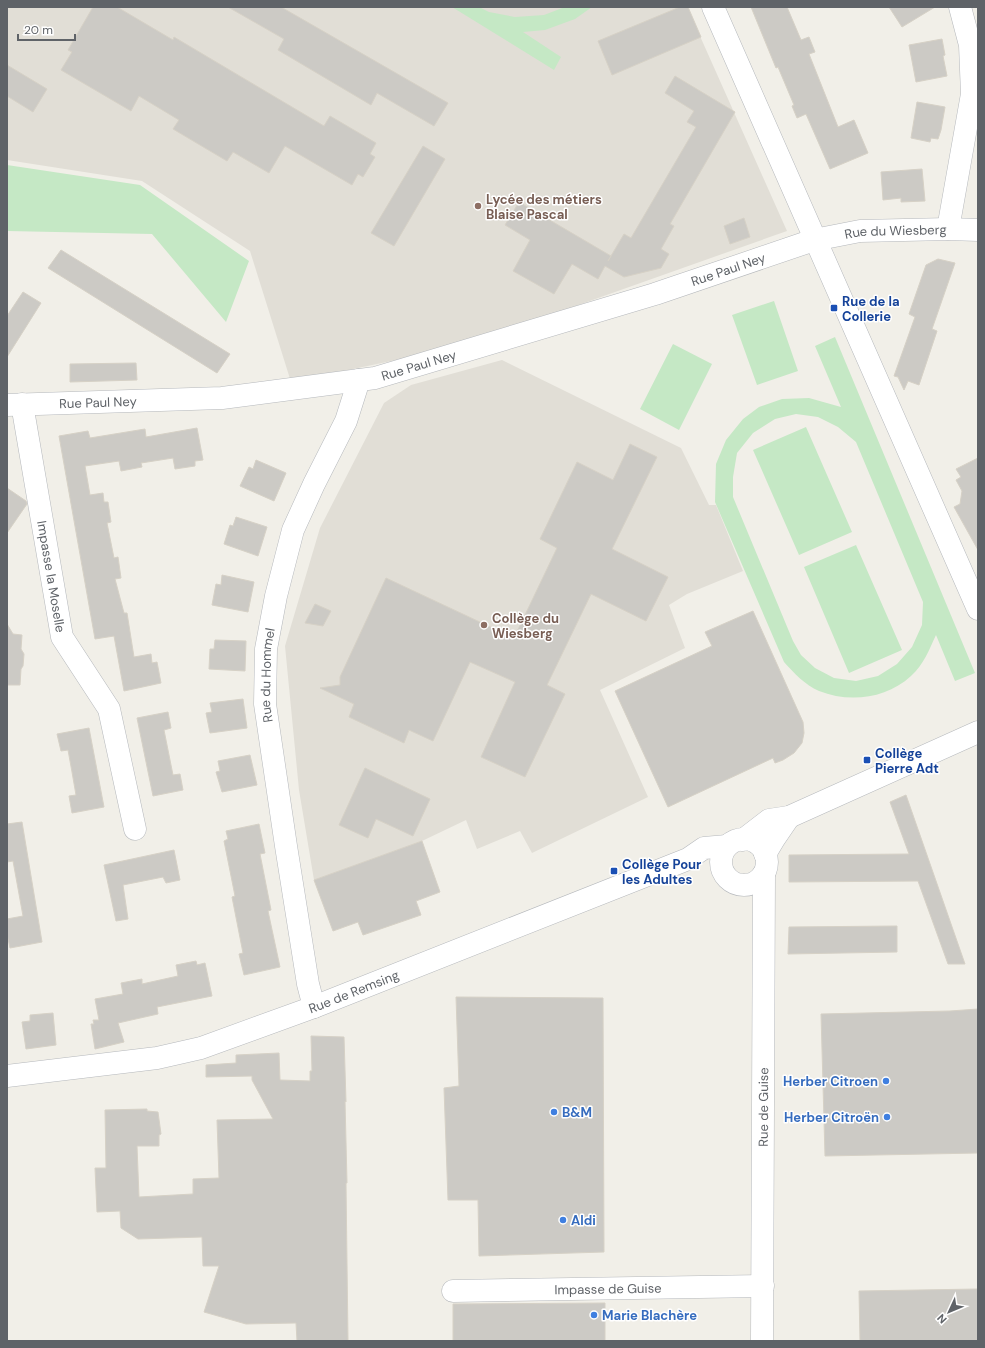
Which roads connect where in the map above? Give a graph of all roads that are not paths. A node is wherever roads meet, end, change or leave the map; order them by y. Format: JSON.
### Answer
{"nodes":[{"id":1,"x":713,"y":7,"type":"edge"},
{"id":2,"x":960,"y":7,"type":"edge"},
{"id":3,"x":948,"y":229,"type":"junction"},
{"id":4,"x":978,"y":230,"type":"edge"},
{"id":5,"x":814,"y":240,"type":"junction"},
{"id":6,"x":359,"y":380,"type":"junction"},
{"id":7,"x":15,"y":404,"type":"edge"},
{"id":8,"x":978,"y":609,"type":"edge"},
{"id":9,"x":978,"y":732,"type":"edge"},
{"id":10,"x":789,"y":818,"type":"junction"},
{"id":11,"x":135,"y":829,"type":"dead end"},
{"id":12,"x":735,"y":843,"type":"junction"},
{"id":13,"x":688,"y":859,"type":"junction"},
{"id":14,"x":765,"y":864,"type":"junction"},
{"id":15,"x":722,"y":868,"type":"junction"},
{"id":16,"x":314,"y":1007,"type":"junction"},
{"id":17,"x":7,"y":1076,"type":"edge"},
{"id":18,"x":763,"y":1286,"type":"junction"},
{"id":19,"x":453,"y":1291,"type":"dead end"},
{"id":20,"x":762,"y":1341,"type":"edge"}],
"edges":[{"from":1,"to":5,"type":"street"},
{"from":2,"to":3,"type":"street"},
{"from":3,"to":4,"type":"street","name":"Rue du Wiesberg"},
{"from":3,"to":5,"type":"street","name":"Rue du Wiesberg"},
{"from":5,"to":6,"type":"street","name":"Rue Paul Ney"},
{"from":5,"to":8,"type":"street"},
{"from":6,"to":7,"type":"street","name":"Rue Paul Ney"},
{"from":6,"to":16,"type":"street","name":"Rue du Hommel"},
{"from":7,"to":11,"type":"street","name":"Impasse la Moselle"},
{"from":9,"to":10,"type":"street"},
{"from":10,"to":12,"type":"street"},
{"from":10,"to":14,"type":"street"},
{"from":12,"to":13,"type":"street","name":"Rue de Remsing"},
{"from":12,"to":14,"type":"street"},
{"from":12,"to":15,"type":"street"},
{"from":13,"to":15,"type":"street"},
{"from":13,"to":16,"type":"street","name":"Rue de Remsing"},
{"from":14,"to":15,"type":"street"},
{"from":14,"to":18,"type":"street","name":"Rue de Guise"},
{"from":16,"to":17,"type":"street","name":"Rue de Remsing"},
{"from":18,"to":19,"type":"street","name":"Impasse de Guise"},
{"from":18,"to":20,"type":"street","name":"Rue de Guise"}]}
